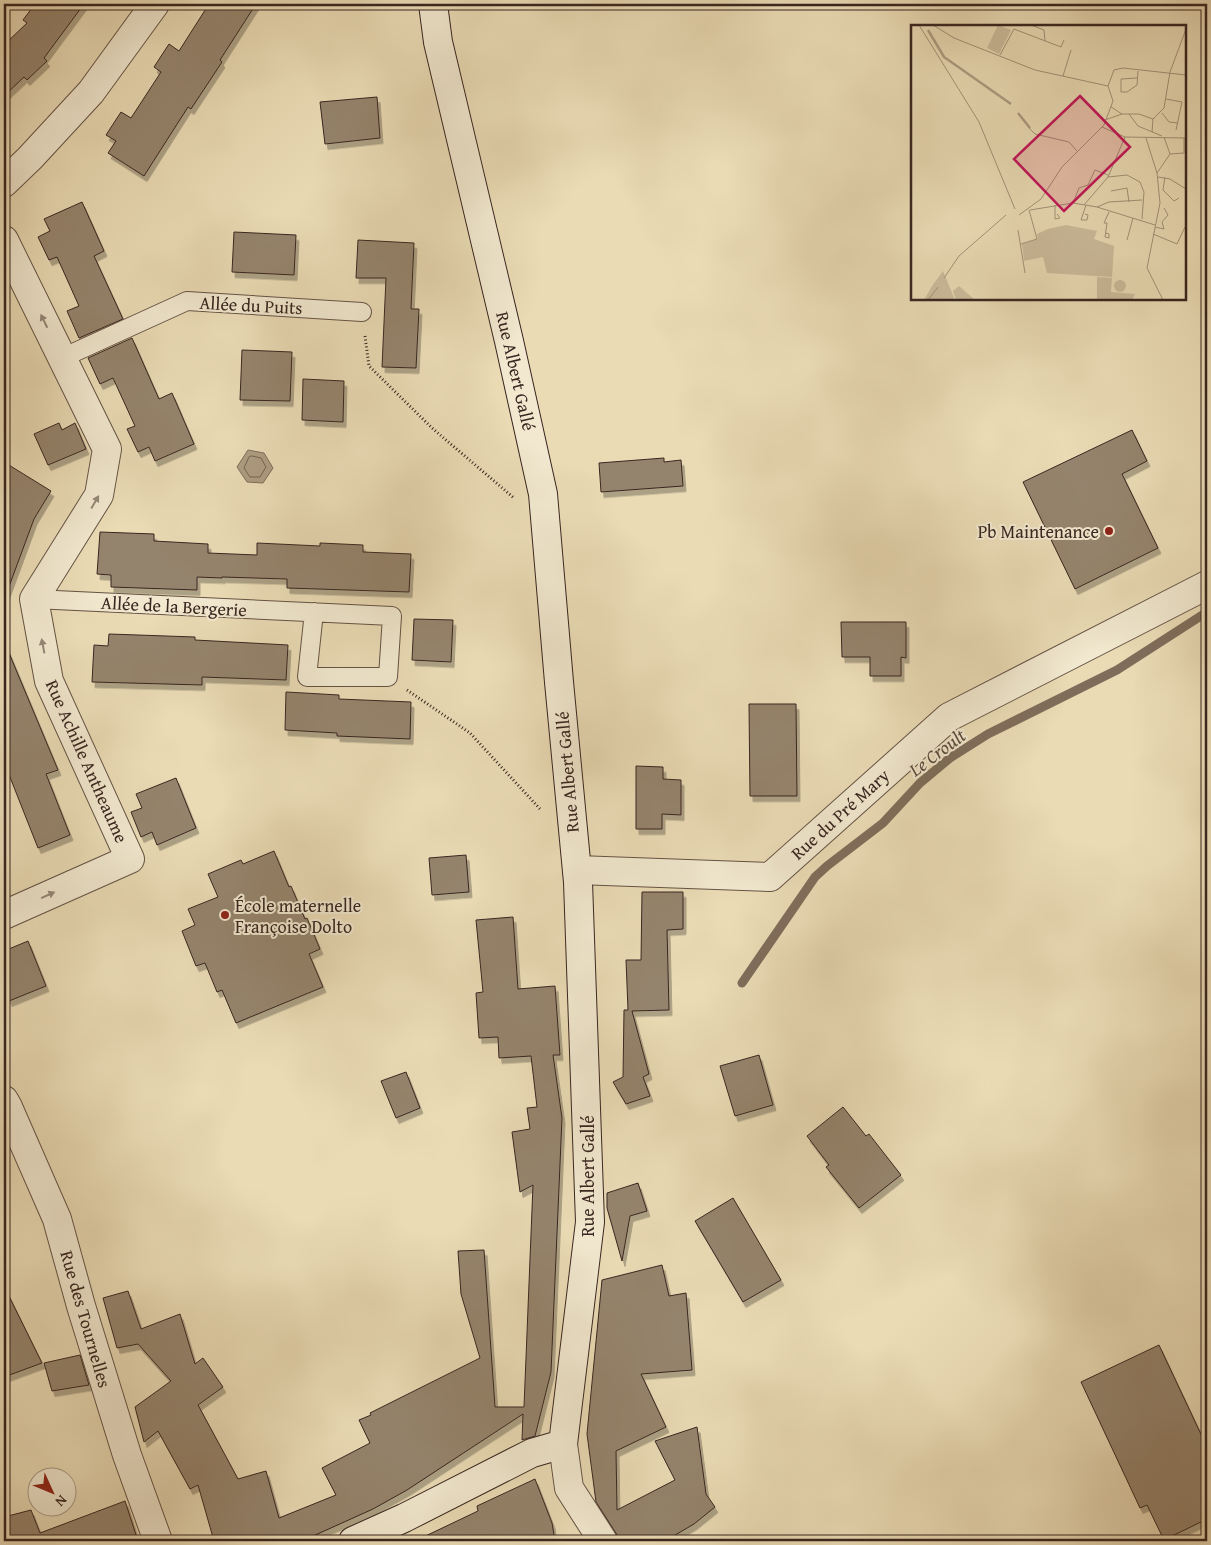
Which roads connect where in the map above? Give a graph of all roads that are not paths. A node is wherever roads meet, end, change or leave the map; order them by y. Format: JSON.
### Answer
{"nodes":[{"id":1,"x":155,"y":4,"type":"edge"},
{"id":2,"x":432,"y":4,"type":"edge"},
{"id":3,"x":4,"y":183,"type":"edge"},
{"id":4,"x":4,"y":240,"type":"edge"},
{"id":5,"x":362,"y":312,"type":"road end"},
{"id":6,"x":62,"y":358,"type":"junction"},
{"id":7,"x":1207,"y":585,"type":"edge"},
{"id":8,"x":34,"y":599,"type":"junction"},
{"id":9,"x":314,"y":612,"type":"junction"},
{"id":10,"x":577,"y":870,"type":"junction"},
{"id":11,"x":4,"y":915,"type":"edge"},
{"id":12,"x":4,"y":1100,"type":"edge"},
{"id":13,"x":563,"y":1444,"type":"junction"},
{"id":14,"x":158,"y":1541,"type":"edge"},
{"id":15,"x":353,"y":1541,"type":"edge"},
{"id":16,"x":603,"y":1541,"type":"edge"}],
"edges":[{"from":1,"to":3,"type":"street"},
{"from":2,"to":10,"type":"street","name":"Rue Albert Gallé"},
{"from":6,"to":4,"type":"street","one_way":true},
{"from":5,"to":6,"type":"lane","name":"Allée du Puits"},
{"from":8,"to":6,"type":"street","one_way":true},
{"from":7,"to":10,"type":"street","name":"Rue du Pré Mary"},
{"from":8,"to":9,"type":"lane","name":"Allée de la Bergerie"},
{"from":11,"to":8,"type":"street","name":"Rue Achille Antheaume","one_way":true},
{"from":9,"to":9,"type":"lane","name":"Allée de la Bergerie"},
{"from":10,"to":13,"type":"street","name":"Rue Albert Gallé"},
{"from":12,"to":14,"type":"street","name":"Rue des Tournelles"},
{"from":13,"to":15,"type":"street"},
{"from":13,"to":16,"type":"street","name":"Rue Albert Gallé"}]}
